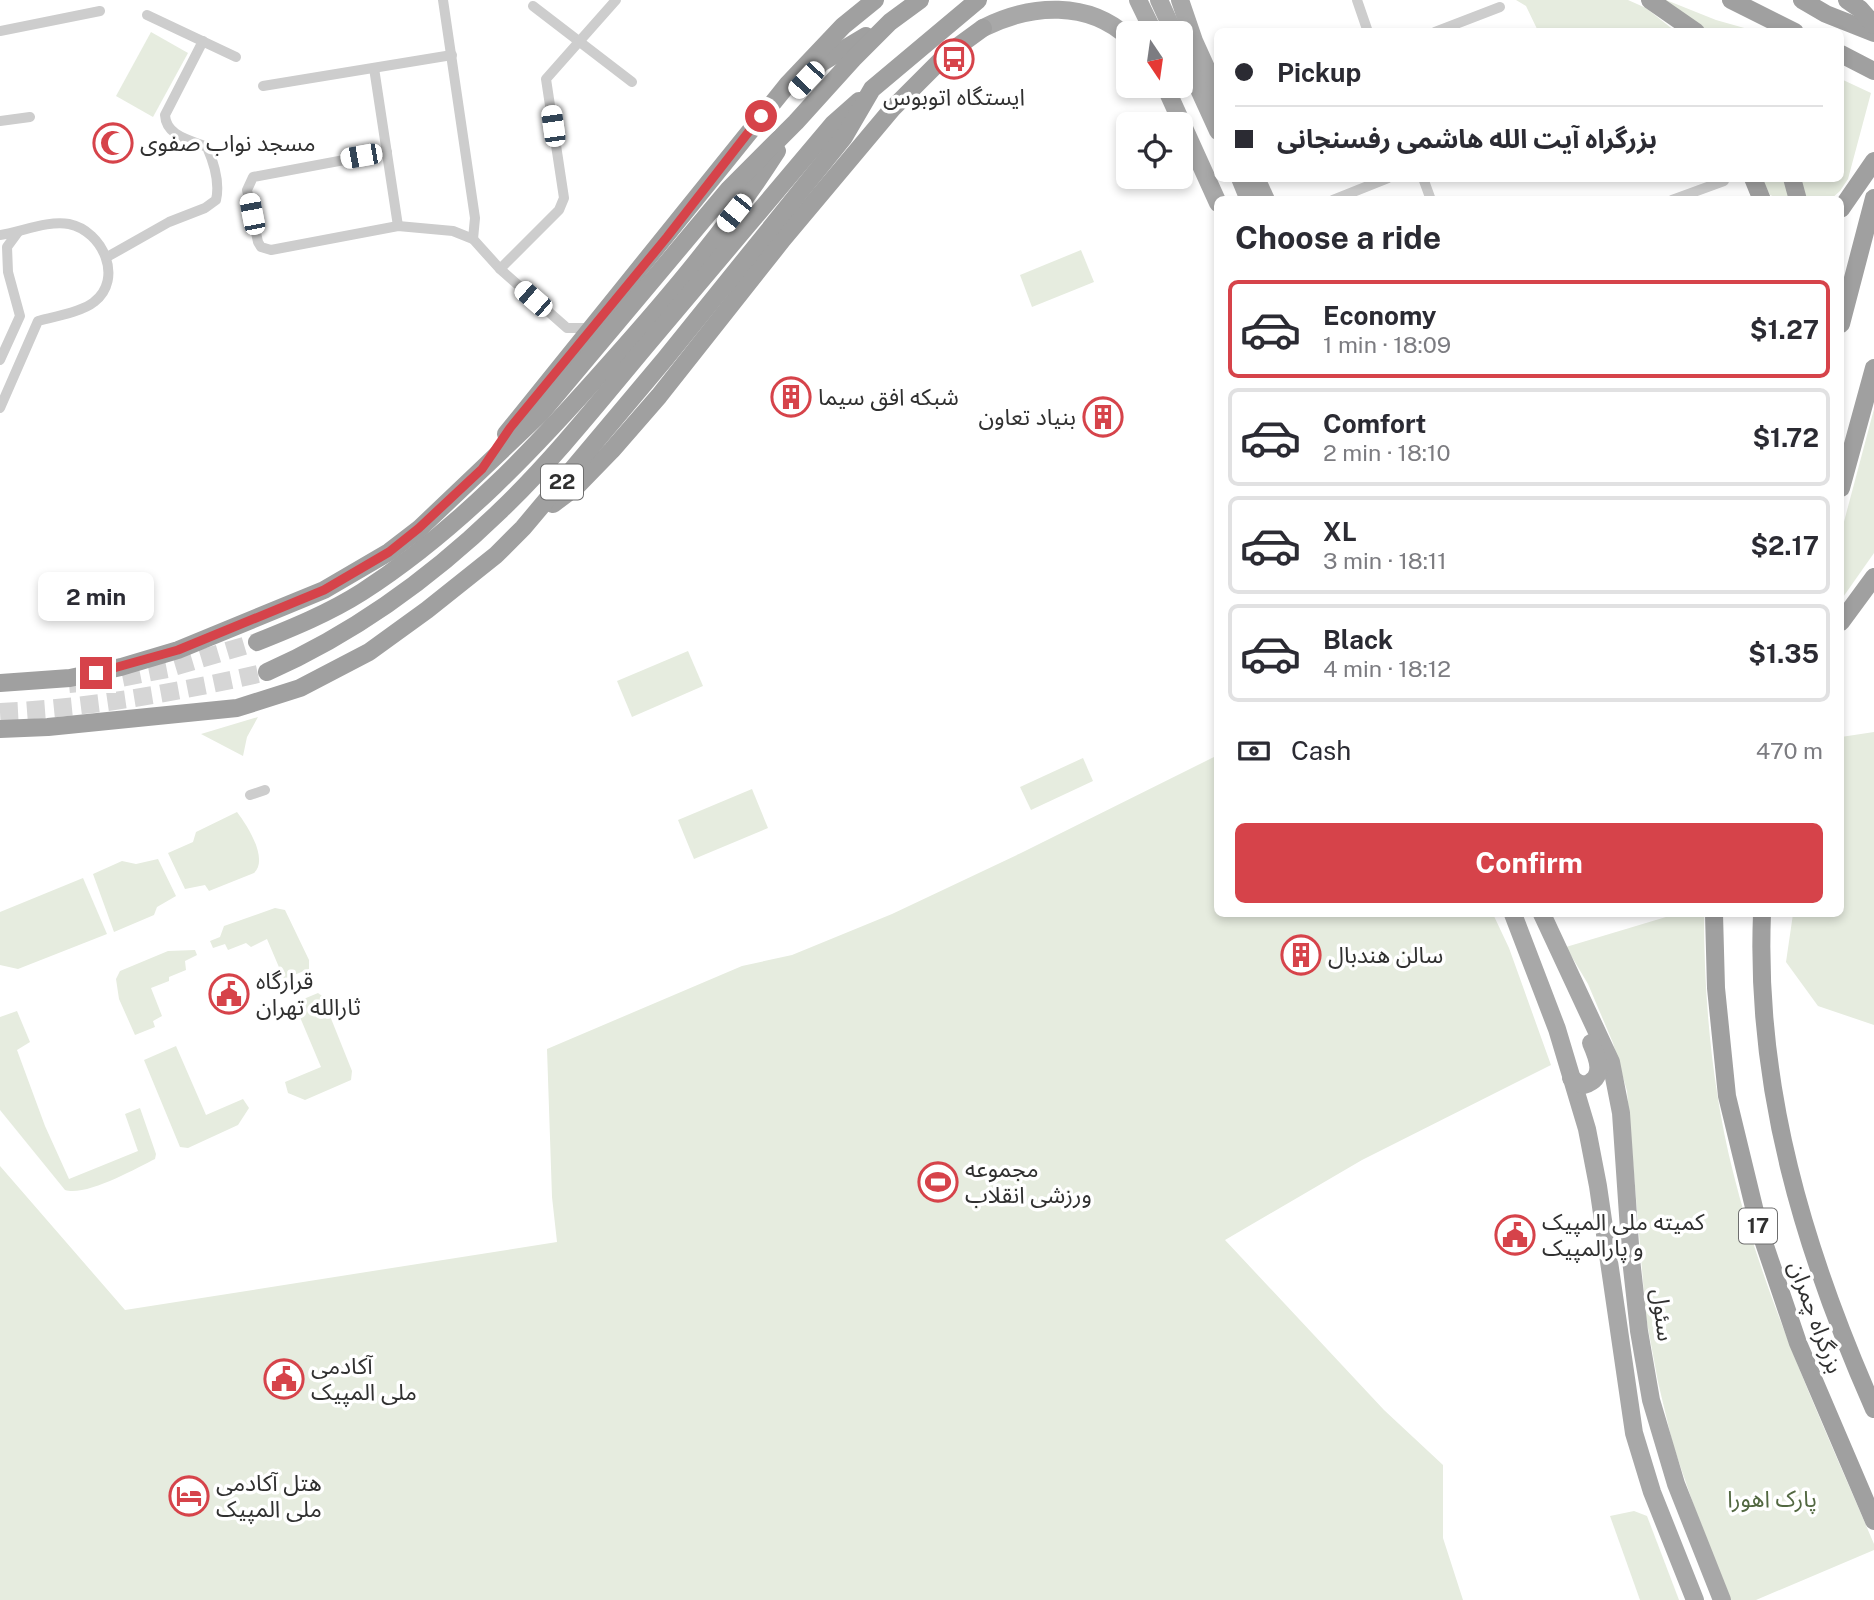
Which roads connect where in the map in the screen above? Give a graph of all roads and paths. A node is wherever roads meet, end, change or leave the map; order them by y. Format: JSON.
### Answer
{"nodes":[{"id":1,"x":443,"y":0,"type":"edge"},
{"id":2,"x":616,"y":0,"type":"edge"},
{"id":3,"x":875,"y":0,"type":"edge"},
{"id":4,"x":920,"y":0,"type":"edge"},
{"id":5,"x":978,"y":0,"type":"edge"},
{"id":6,"x":1127,"y":0,"type":"edge"},
{"id":7,"x":1138,"y":0,"type":"edge"},
{"id":8,"x":1159,"y":0,"type":"edge"},
{"id":9,"x":1170,"y":0,"type":"edge"},
{"id":10,"x":1180,"y":0,"type":"edge"},
{"id":11,"x":1357,"y":0,"type":"edge"},
{"id":12,"x":1650,"y":0,"type":"edge"},
{"id":13,"x":1731,"y":0,"type":"edge"},
{"id":14,"x":1802,"y":0,"type":"edge"},
{"id":15,"x":1847,"y":0,"type":"edge"},
{"id":16,"x":533,"y":6,"type":"dead end"},
{"id":17,"x":1500,"y":7,"type":"dead end"},
{"id":18,"x":100,"y":11,"type":"dead end"},
{"id":19,"x":147,"y":15,"type":"dead end"},
{"id":20,"x":1137,"y":21,"type":"edge"},
{"id":21,"x":1148,"y":21,"type":"edge"},
{"id":22,"x":1169,"y":21,"type":"edge"},
{"id":23,"x":1178,"y":21,"type":"edge"},
{"id":24,"x":1184,"y":21,"type":"edge"},
{"id":25,"x":890,"y":22,"type":"junction"},
{"id":26,"x":1874,"y":24,"type":"edge"},
{"id":27,"x":1116,"y":26,"type":"edge"},
{"id":28,"x":983,"y":28,"type":"joint"},
{"id":29,"x":1367,"y":28,"type":"edge"},
{"id":30,"x":1445,"y":28,"type":"edge"},
{"id":31,"x":1690,"y":28,"type":"edge"},
{"id":32,"x":1787,"y":28,"type":"edge"},
{"id":33,"x":0,"y":31,"type":"edge"},
{"id":34,"x":1874,"y":33,"type":"edge"},
{"id":35,"x":203,"y":41,"type":"junction"},
{"id":36,"x":579,"y":41,"type":"junction"},
{"id":37,"x":452,"y":55,"type":"junction"},
{"id":38,"x":1194,"y":55,"type":"edge"},
{"id":39,"x":236,"y":57,"type":"dead end"},
{"id":40,"x":1844,"y":59,"type":"edge"},
{"id":41,"x":1194,"y":62,"type":"edge"},
{"id":42,"x":374,"y":68,"type":"junction"},
{"id":43,"x":1874,"y":72,"type":"edge"},
{"id":44,"x":632,"y":82,"type":"dead end"},
{"id":45,"x":262,"y":86,"type":"dead end"},
{"id":46,"x":1214,"y":87,"type":"edge"},
{"id":47,"x":872,"y":89,"type":"junction"},
{"id":48,"x":1171,"y":98,"type":"edge"},
{"id":49,"x":1183,"y":98,"type":"edge"},
{"id":50,"x":30,"y":117,"type":"dead end"},
{"id":51,"x":1214,"y":120,"type":"edge"},
{"id":52,"x":0,"y":121,"type":"edge"},
{"id":53,"x":796,"y":122,"type":"junction"},
{"id":54,"x":387,"y":152,"type":"junction"},
{"id":55,"x":1874,"y":161,"type":"edge"},
{"id":56,"x":1214,"y":165,"type":"edge"},
{"id":57,"x":722,"y":167,"type":"junction"},
{"id":58,"x":1378,"y":182,"type":"edge"},
{"id":59,"x":1721,"y":182,"type":"edge"},
{"id":60,"x":1214,"y":196,"type":"edge"},
{"id":61,"x":1343,"y":196,"type":"edge"},
{"id":62,"x":1683,"y":196,"type":"edge"},
{"id":63,"x":1874,"y":198,"type":"edge"},
{"id":64,"x":1844,"y":205,"type":"edge"},
{"id":65,"x":398,"y":226,"type":"junction"},
{"id":66,"x":18,"y":232,"type":"junction"},
{"id":67,"x":0,"y":235,"type":"edge"},
{"id":68,"x":473,"y":239,"type":"junction"},
{"id":69,"x":107,"y":257,"type":"junction"},
{"id":70,"x":500,"y":269,"type":"junction"},
{"id":71,"x":1844,"y":313,"type":"edge"},
{"id":72,"x":567,"y":328,"type":"junction"},
{"id":73,"x":590,"y":328,"type":"junction"},
{"id":74,"x":0,"y":360,"type":"edge"},
{"id":75,"x":561,"y":365,"type":"junction"},
{"id":76,"x":1874,"y":368,"type":"edge"},
{"id":77,"x":0,"y":408,"type":"edge"},
{"id":78,"x":482,"y":469,"type":"junction"},
{"id":79,"x":1844,"y":477,"type":"edge"},
{"id":80,"x":523,"y":528,"type":"junction"},
{"id":81,"x":1874,"y":577,"type":"edge"},
{"id":82,"x":1844,"y":618,"type":"edge"},
{"id":83,"x":257,"y":642,"type":"tunnel mouth"},
{"id":84,"x":267,"y":672,"type":"tunnel mouth"},
{"id":85,"x":0,"y":683,"type":"edge"},
{"id":86,"x":0,"y":729,"type":"edge"},
{"id":87,"x":265,"y":790,"type":"dead end"},
{"id":88,"x":250,"y":795,"type":"dead end"},
{"id":89,"x":1514,"y":917,"type":"edge"},
{"id":90,"x":1543,"y":917,"type":"edge"},
{"id":91,"x":1714,"y":917,"type":"edge"},
{"id":92,"x":1762,"y":917,"type":"edge"},
{"id":93,"x":1577,"y":988,"type":"junction"},
{"id":94,"x":1571,"y":1078,"type":"junction"},
{"id":95,"x":1874,"y":1409,"type":"edge"},
{"id":96,"x":1874,"y":1521,"type":"edge"},
{"id":97,"x":1695,"y":1600,"type":"edge"},
{"id":98,"x":1723,"y":1600,"type":"edge"}],
"edges":[{"from":1,"to":37,"type":"street"},
{"from":2,"to":36,"type":"street"},
{"from":3,"to":57,"type":"highway"},
{"from":4,"to":25,"type":"highway","number":"22"},
{"from":5,"to":47,"type":"highway","number":"22"},
{"from":6,"to":20,"type":"main road"},
{"from":7,"to":21,"type":"main road"},
{"from":8,"to":22,"type":"main road"},
{"from":9,"to":23,"type":"main road"},
{"from":10,"to":24,"type":"main road"},
{"from":11,"to":29,"type":"street"},
{"from":12,"to":31,"type":"highway"},
{"from":13,"to":32,"type":"highway"},
{"from":14,"to":34,"type":"highway"},
{"from":15,"to":26,"type":"highway"},
{"from":16,"to":36,"type":"street"},
{"from":17,"to":30,"type":"street"},
{"from":18,"to":33,"type":"street"},
{"from":19,"to":35,"type":"street"},
{"from":25,"to":53,"type":"highway","number":"22"},
{"from":25,"to":57,"type":"highway"},
{"from":27,"to":28,"type":"main road"},
{"from":28,"to":80,"type":"highway"},
{"from":35,"to":39,"type":"street"},
{"from":35,"to":69,"type":"street"},
{"from":36,"to":44,"type":"street"},
{"from":36,"to":70,"type":"street"},
{"from":37,"to":42,"type":"street"},
{"from":37,"to":68,"type":"street"},
{"from":38,"to":46,"type":"main road"},
{"from":40,"to":43,"type":"highway"},
{"from":41,"to":51,"type":"main road"},
{"from":42,"to":45,"type":"street"},
{"from":42,"to":54,"type":"street"},
{"from":47,"to":80,"type":"highway","number":"22"},
{"from":47,"to":84,"type":"highway","number":"22"},
{"from":48,"to":60,"type":"main road"},
{"from":49,"to":56,"type":"main road"},
{"from":50,"to":52,"type":"street"},
{"from":53,"to":78,"type":"highway","number":"22"},
{"from":53,"to":83,"type":"highway","number":"22"},
{"from":54,"to":65,"type":"street"},
{"from":54,"to":65,"type":"street"},
{"from":55,"to":64,"type":"highway"},
{"from":57,"to":73,"type":"highway"},
{"from":58,"to":61,"type":"street"},
{"from":59,"to":62,"type":"street"},
{"from":63,"to":71,"type":"highway"},
{"from":65,"to":68,"type":"street"},
{"from":66,"to":67,"type":"street"},
{"from":66,"to":69,"type":"street"},
{"from":66,"to":74,"type":"street"},
{"from":68,"to":70,"type":"street"},
{"from":69,"to":77,"type":"street"},
{"from":70,"to":72,"type":"street"},
{"from":72,"to":73,"type":"street"},
{"from":72,"to":75,"type":"street"},
{"from":73,"to":75,"type":"highway"},
{"from":75,"to":78,"type":"highway"},
{"from":76,"to":79,"type":"highway"},
{"from":78,"to":85,"type":"highway","number":"22"},
{"from":80,"to":86,"type":"highway","number":"22"},
{"from":81,"to":82,"type":"highway"},
{"from":87,"to":88,"type":"street"},
{"from":89,"to":94,"type":"main road","name":"سئول"},
{"from":90,"to":93,"type":"main road","name":"سئول"},
{"from":91,"to":96,"type":"highway","name":"بزرگراه چمران","number":"17"},
{"from":92,"to":95,"type":"highway","name":"بزرگراه چمران","number":"17"},
{"from":93,"to":94,"type":"main road"},
{"from":93,"to":98,"type":"main road","name":"سئول"},
{"from":94,"to":97,"type":"main road","name":"سئول"}]}
